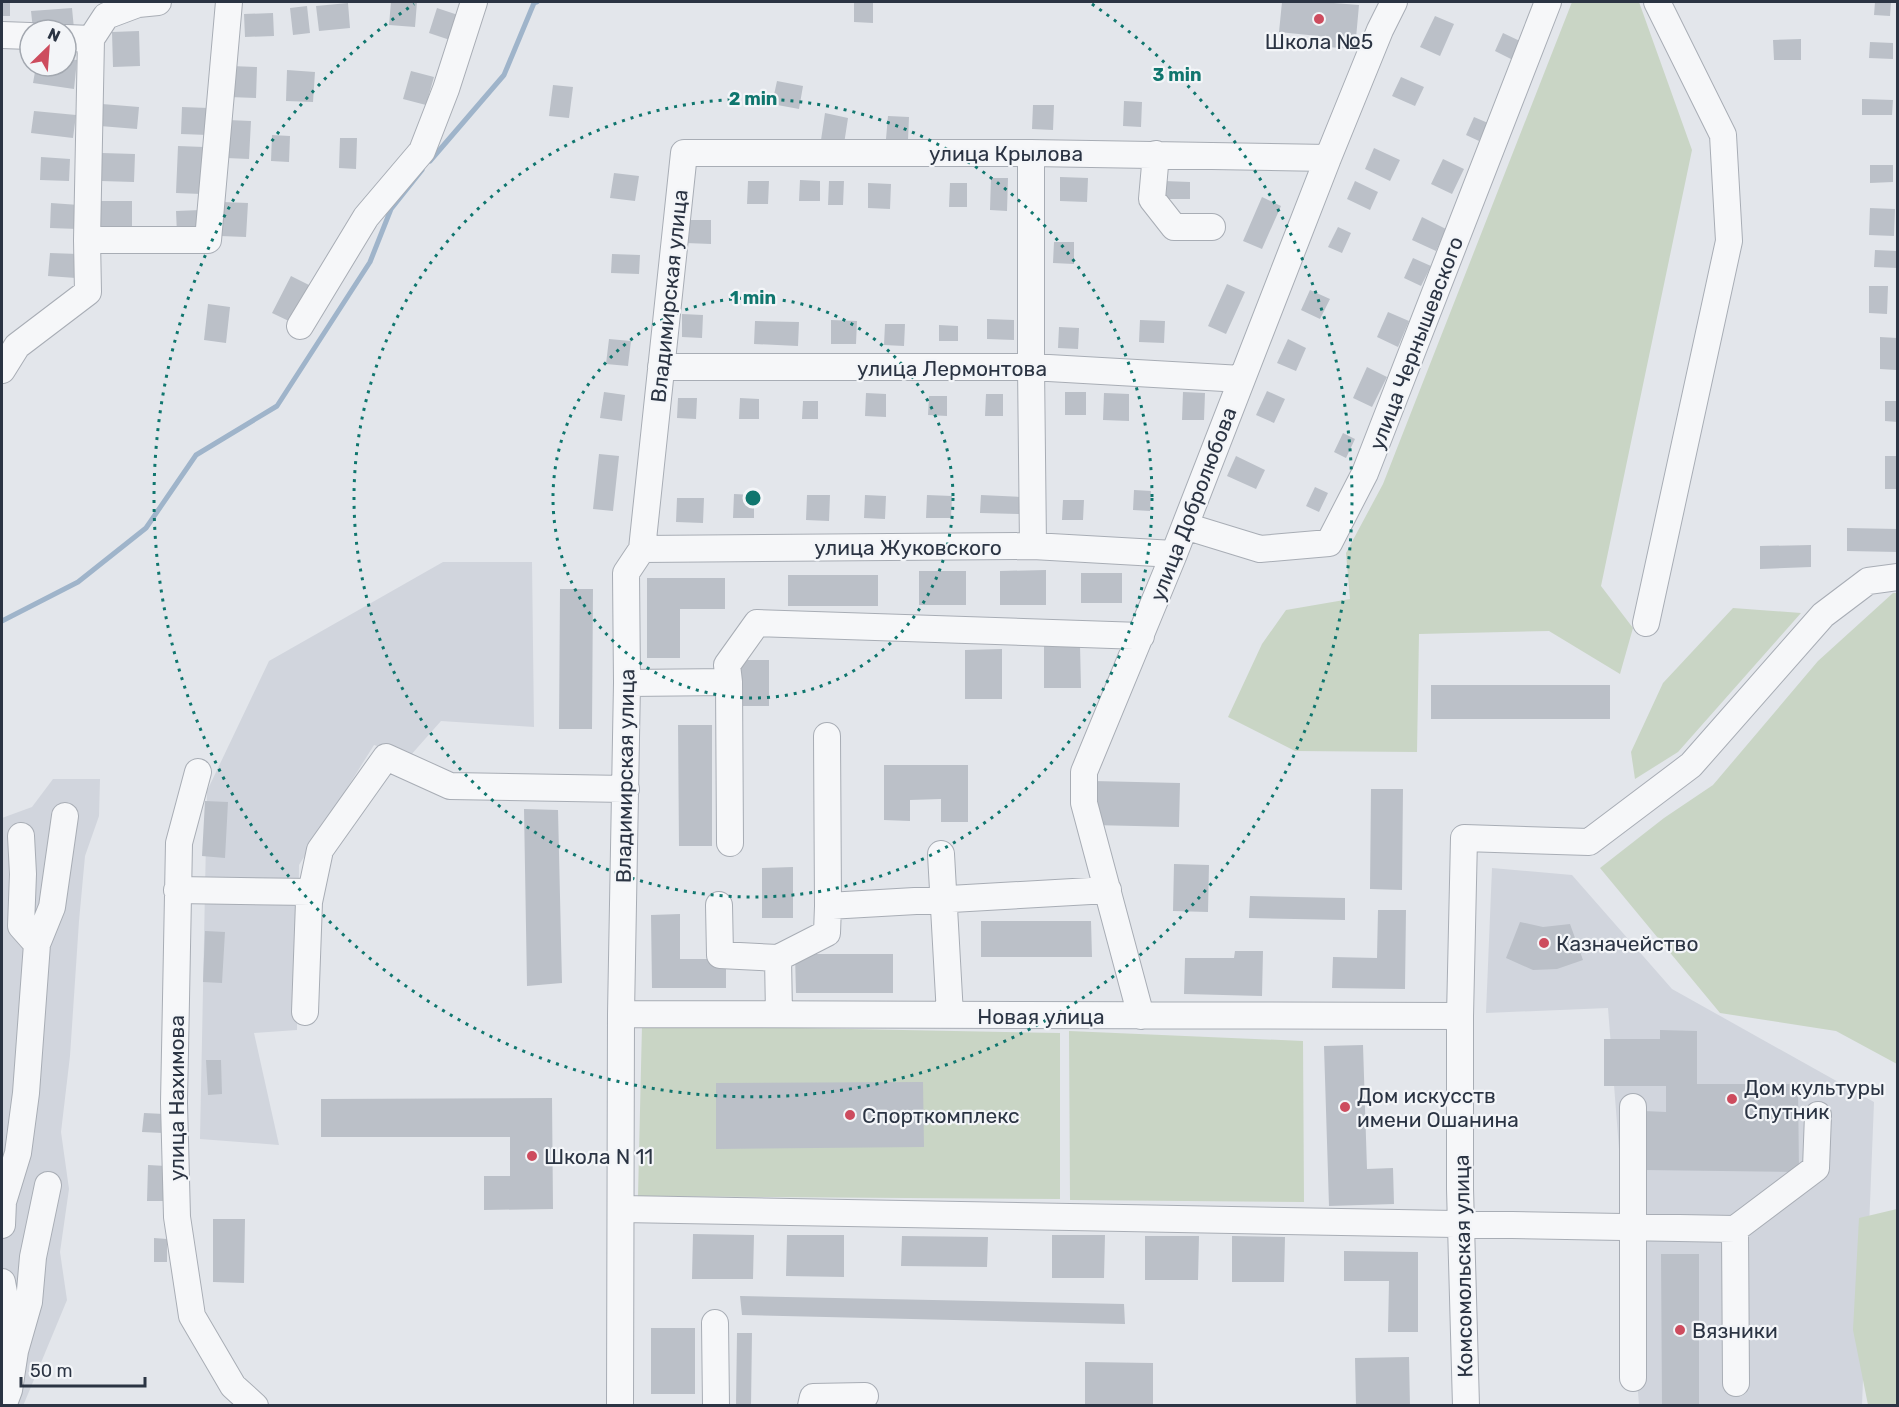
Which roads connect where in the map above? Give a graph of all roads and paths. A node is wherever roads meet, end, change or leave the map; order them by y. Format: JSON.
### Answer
{"nodes":[{"id":1,"x":158,"y":2,"type":"edge"},
{"id":2,"x":229,"y":2,"type":"edge"},
{"id":3,"x":474,"y":2,"type":"edge"},
{"id":4,"x":1394,"y":2,"type":"edge"},
{"id":5,"x":1548,"y":2,"type":"edge"},
{"id":6,"x":1658,"y":2,"type":"edge"},
{"id":7,"x":2,"y":35,"type":"edge"},
{"id":8,"x":18,"y":36,"type":"edge"},
{"id":9,"x":78,"y":38,"type":"edge"},
{"id":10,"x":91,"y":39,"type":"junction"},
{"id":11,"x":684,"y":153,"type":"joint"},
{"id":12,"x":1031,"y":153,"type":"junction"},
{"id":13,"x":1156,"y":154,"type":"junction"},
{"id":14,"x":1328,"y":158,"type":"junction"},
{"id":15,"x":1212,"y":227,"type":"dead end"},
{"id":16,"x":87,"y":240,"type":"junction"},
{"id":17,"x":300,"y":326,"type":"dead end"},
{"id":18,"x":662,"y":367,"type":"junction"},
{"id":19,"x":1031,"y":367,"type":"junction"},
{"id":20,"x":2,"y":370,"type":"edge"},
{"id":21,"x":1242,"y":379,"type":"junction"},
{"id":22,"x":1185,"y":526,"type":"junction"},
{"id":23,"x":1033,"y":546,"type":"junction"},
{"id":24,"x":642,"y":549,"type":"junction"},
{"id":25,"x":1174,"y":554,"type":"junction"},
{"id":26,"x":1898,"y":577,"type":"edge"},
{"id":27,"x":1646,"y":623,"type":"dead end"},
{"id":28,"x":1141,"y":636,"type":"junction"},
{"id":29,"x":729,"y":682,"type":"junction"},
{"id":30,"x":627,"y":683,"type":"junction"},
{"id":31,"x":826,"y":736,"type":"dead end"},
{"id":32,"x":198,"y":772,"type":"dead end"},
{"id":33,"x":626,"y":789,"type":"junction"},
{"id":34,"x":65,"y":816,"type":"dead end"},
{"id":35,"x":21,"y":836,"type":"dead end"},
{"id":36,"x":730,"y":843,"type":"dead end"},
{"id":37,"x":941,"y":854,"type":"dead end"},
{"id":38,"x":177,"y":890,"type":"junction"},
{"id":39,"x":1108,"y":890,"type":"junction"},
{"id":40,"x":311,"y":892,"type":"junction"},
{"id":41,"x":944,"y":899,"type":"junction"},
{"id":42,"x":719,"y":905,"type":"dead end"},
{"id":43,"x":828,"y":906,"type":"junction"},
{"id":44,"x":37,"y":944,"type":"junction"},
{"id":45,"x":778,"y":958,"type":"junction"},
{"id":46,"x":305,"y":1012,"type":"dead end"},
{"id":47,"x":621,"y":1014,"type":"junction"},
{"id":48,"x":779,"y":1014,"type":"junction"},
{"id":49,"x":950,"y":1015,"type":"junction"},
{"id":50,"x":1141,"y":1016,"type":"junction"},
{"id":51,"x":1460,"y":1016,"type":"junction"},
{"id":52,"x":1633,"y":1107,"type":"dead end"},
{"id":53,"x":1818,"y":1115,"type":"dead end"},
{"id":54,"x":48,"y":1185,"type":"dead end"},
{"id":55,"x":622,"y":1209,"type":"junction"},
{"id":56,"x":2,"y":1225,"type":"edge"},
{"id":57,"x":1461,"y":1225,"type":"junction"},
{"id":58,"x":1632,"y":1229,"type":"junction"},
{"id":59,"x":1735,"y":1229,"type":"junction"},
{"id":60,"x":2,"y":1282,"type":"edge"},
{"id":61,"x":715,"y":1323,"type":"dead end"},
{"id":62,"x":15,"y":1351,"type":"junction"},
{"id":63,"x":1633,"y":1378,"type":"dead end"},
{"id":64,"x":1741,"y":1390,"type":"edge"},
{"id":65,"x":865,"y":1396,"type":"dead end"},
{"id":66,"x":3,"y":1406,"type":"edge"},
{"id":67,"x":255,"y":1406,"type":"edge"},
{"id":68,"x":620,"y":1406,"type":"edge"},
{"id":69,"x":716,"y":1406,"type":"edge"},
{"id":70,"x":811,"y":1406,"type":"edge"},
{"id":71,"x":1466,"y":1406,"type":"edge"}],
"edges":[{"from":1,"to":10,"type":"street"},
{"from":2,"to":16,"type":"street"},
{"from":3,"to":17,"type":"street"},
{"from":4,"to":14,"type":"street","name":"улица Добролюбова"},
{"from":5,"to":22,"type":"street","name":"улица Чернышевского"},
{"from":6,"to":27,"type":"street"},
{"from":7,"to":8,"type":"street"},
{"from":9,"to":10,"type":"street"},
{"from":10,"to":16,"type":"street"},
{"from":11,"to":12,"type":"street","name":"улица Крылова"},
{"from":11,"to":18,"type":"street","name":"Владимирская улица"},
{"from":12,"to":13,"type":"street","name":"улица Крылова"},
{"from":12,"to":19,"type":"street"},
{"from":13,"to":14,"type":"street","name":"улица Крылова"},
{"from":13,"to":15,"type":"street"},
{"from":14,"to":21,"type":"street","name":"улица Добролюбова"},
{"from":16,"to":20,"type":"street"},
{"from":18,"to":19,"type":"street","name":"улица Лермонтова"},
{"from":18,"to":24,"type":"street","name":"Владимирская улица"},
{"from":19,"to":21,"type":"street","name":"улица Лермонтова"},
{"from":19,"to":23,"type":"street"},
{"from":21,"to":22,"type":"street","name":"улица Добролюбова"},
{"from":22,"to":25,"type":"street","name":"улица Добролюбова"},
{"from":23,"to":24,"type":"street","name":"улица Жуковского"},
{"from":23,"to":25,"type":"street","name":"улица Жуковского"},
{"from":24,"to":30,"type":"street","name":"Владимирская улица"},
{"from":25,"to":28,"type":"street","name":"улица Добролюбова"},
{"from":26,"to":51,"type":"street","name":"Комсомольская улица"},
{"from":28,"to":29,"type":"street"},
{"from":28,"to":39,"type":"street","name":"улица Добролюбова"},
{"from":29,"to":30,"type":"street"},
{"from":29,"to":36,"type":"street"},
{"from":30,"to":33,"type":"street","name":"Владимирская улица"},
{"from":31,"to":43,"type":"street"},
{"from":32,"to":38,"type":"street","name":"улица Нахимова"},
{"from":33,"to":40,"type":"street"},
{"from":33,"to":47,"type":"street","name":"Владимирская улица"},
{"from":34,"to":44,"type":"street"},
{"from":35,"to":44,"type":"street"},
{"from":37,"to":41,"type":"street"},
{"from":38,"to":40,"type":"street"},
{"from":38,"to":67,"type":"street","name":"улица Нахимова"},
{"from":39,"to":41,"type":"street"},
{"from":39,"to":50,"type":"street","name":"улица Добролюбова"},
{"from":40,"to":46,"type":"street"},
{"from":41,"to":43,"type":"street"},
{"from":41,"to":49,"type":"street"},
{"from":42,"to":45,"type":"street"},
{"from":43,"to":45,"type":"street"},
{"from":44,"to":56,"type":"street"},
{"from":45,"to":48,"type":"street"},
{"from":47,"to":48,"type":"street","name":"Новая улица"},
{"from":47,"to":55,"type":"street","name":"Владимирская улица"},
{"from":48,"to":49,"type":"street","name":"Новая улица"},
{"from":49,"to":50,"type":"street","name":"Новая улица"},
{"from":50,"to":51,"type":"street","name":"Новая улица"},
{"from":51,"to":57,"type":"street","name":"Комсомольская улица"},
{"from":52,"to":58,"type":"street"},
{"from":53,"to":59,"type":"street"},
{"from":54,"to":62,"type":"street"},
{"from":55,"to":57,"type":"street"},
{"from":55,"to":68,"type":"street","name":"Владимирская улица"},
{"from":57,"to":58,"type":"street"},
{"from":57,"to":71,"type":"street","name":"Комсомольская улица"},
{"from":58,"to":59,"type":"street"},
{"from":58,"to":63,"type":"street"},
{"from":59,"to":64,"type":"street"},
{"from":60,"to":62,"type":"street"},
{"from":61,"to":69,"type":"street"},
{"from":62,"to":66,"type":"street"},
{"from":65,"to":70,"type":"street"}]}
